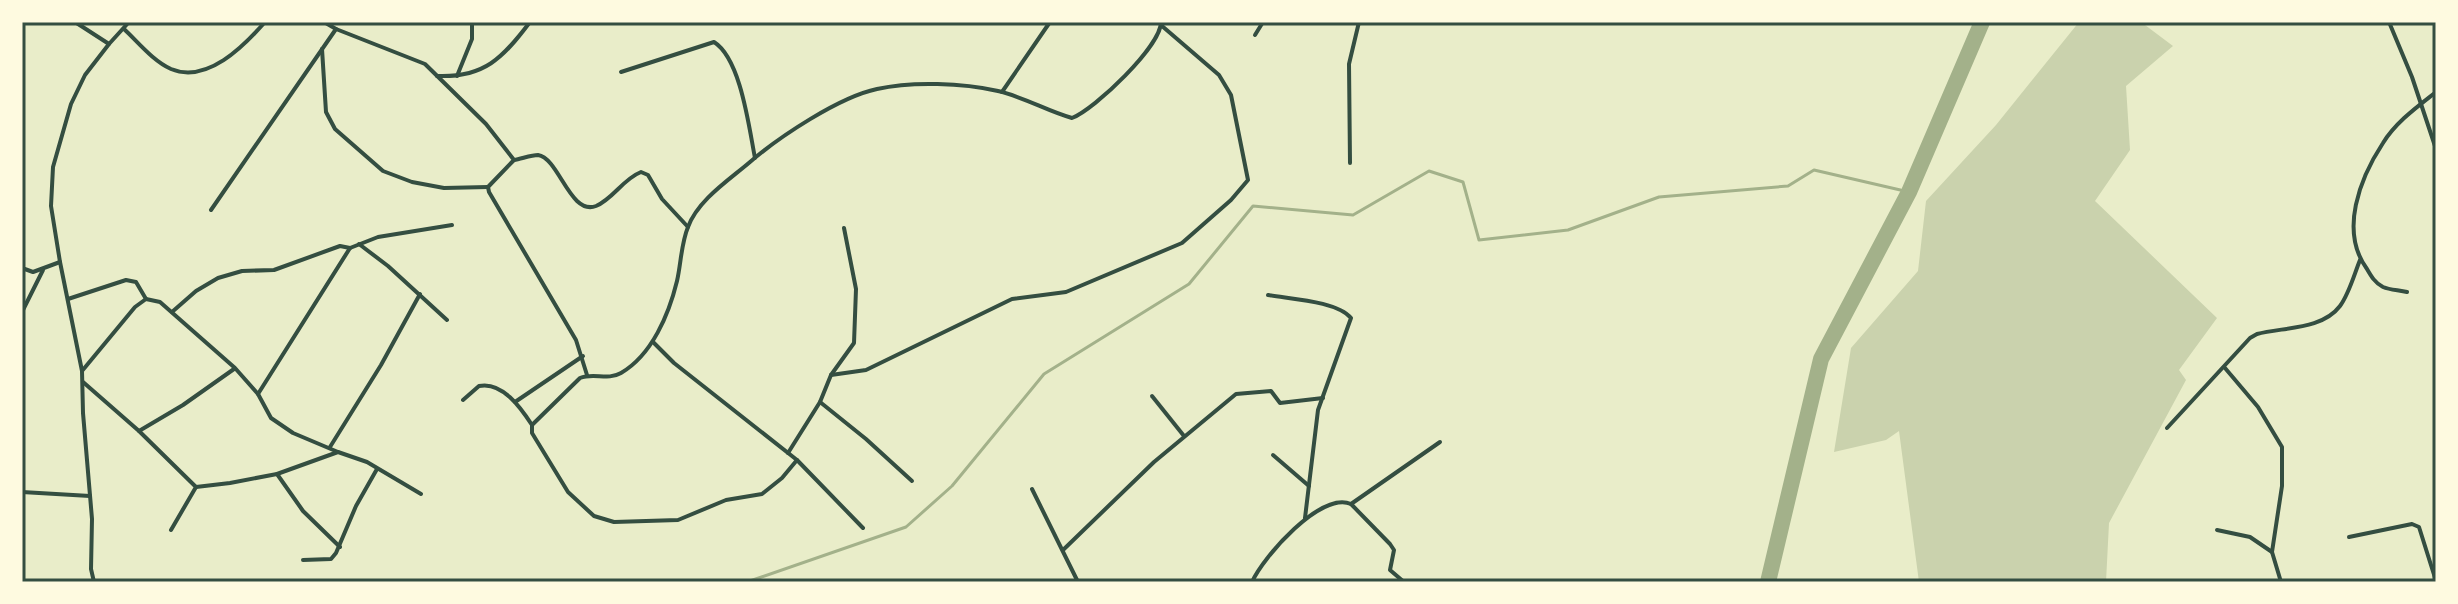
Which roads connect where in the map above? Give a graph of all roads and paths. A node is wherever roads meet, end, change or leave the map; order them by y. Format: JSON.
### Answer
{"nodes":[{"id":1,"x":75,"y":22,"type":"edge"},
{"id":2,"x":129,"y":22,"type":"edge"},
{"id":3,"x":265,"y":22,"type":"edge"},
{"id":4,"x":324,"y":22,"type":"edge"},
{"id":5,"x":472,"y":22,"type":"edge"},
{"id":6,"x":530,"y":22,"type":"edge"},
{"id":7,"x":1050,"y":22,"type":"edge"},
{"id":8,"x":1263,"y":22,"type":"edge"},
{"id":9,"x":1359,"y":22,"type":"edge"},
{"id":10,"x":2389,"y":22,"type":"edge"},
{"id":11,"x":1161,"y":24,"type":"edge"},
{"id":12,"x":124,"y":29,"type":"junction"},
{"id":13,"x":336,"y":29,"type":"junction"},
{"id":14,"x":1255,"y":35,"type":"dead end"},
{"id":15,"x":109,"y":44,"type":"junction"},
{"id":16,"x":322,"y":49,"type":"junction"},
{"id":17,"x":621,"y":72,"type":"dead end"},
{"id":18,"x":437,"y":76,"type":"junction"},
{"id":19,"x":457,"y":77,"type":"junction"},
{"id":20,"x":1002,"y":92,"type":"junction"},
{"id":21,"x":2436,"y":92,"type":"edge"},
{"id":22,"x":2420,"y":104,"type":"junction"},
{"id":23,"x":2436,"y":149,"type":"edge"},
{"id":24,"x":755,"y":158,"type":"junction"},
{"id":25,"x":514,"y":160,"type":"junction"},
{"id":26,"x":1350,"y":163,"type":"dead end"},
{"id":27,"x":488,"y":187,"type":"junction"},
{"id":28,"x":211,"y":210,"type":"dead end"},
{"id":29,"x":452,"y":225,"type":"dead end"},
{"id":30,"x":688,"y":227,"type":"junction"},
{"id":31,"x":844,"y":228,"type":"dead end"},
{"id":32,"x":359,"y":244,"type":"junction"},
{"id":33,"x":350,"y":248,"type":"junction"},
{"id":34,"x":2360,"y":260,"type":"junction"},
{"id":35,"x":60,"y":262,"type":"junction"},
{"id":36,"x":22,"y":268,"type":"edge"},
{"id":37,"x":43,"y":270,"type":"junction"},
{"id":38,"x":2407,"y":292,"type":"dead end"},
{"id":39,"x":420,"y":294,"type":"junction"},
{"id":40,"x":1268,"y":295,"type":"dead end"},
{"id":41,"x":68,"y":299,"type":"junction"},
{"id":42,"x":146,"y":299,"type":"junction"},
{"id":43,"x":22,"y":312,"type":"edge"},
{"id":44,"x":172,"y":312,"type":"junction"},
{"id":45,"x":447,"y":320,"type":"dead end"},
{"id":46,"x":653,"y":342,"type":"junction"},
{"id":47,"x":583,"y":356,"type":"junction"},
{"id":48,"x":235,"y":368,"type":"junction"},
{"id":49,"x":2225,"y":368,"type":"junction"},
{"id":50,"x":82,"y":371,"type":"junction"},
{"id":51,"x":587,"y":375,"type":"junction"},
{"id":52,"x":831,"y":375,"type":"junction"},
{"id":53,"x":83,"y":382,"type":"junction"},
{"id":54,"x":258,"y":394,"type":"junction"},
{"id":55,"x":1152,"y":396,"type":"dead end"},
{"id":56,"x":1323,"y":398,"type":"junction"},
{"id":57,"x":463,"y":400,"type":"dead end"},
{"id":58,"x":515,"y":402,"type":"junction"},
{"id":59,"x":820,"y":402,"type":"junction"},
{"id":60,"x":532,"y":425,"type":"junction"},
{"id":61,"x":2167,"y":428,"type":"dead end"},
{"id":62,"x":139,"y":431,"type":"junction"},
{"id":63,"x":1184,"y":436,"type":"junction"},
{"id":64,"x":1440,"y":442,"type":"dead end"},
{"id":65,"x":330,"y":447,"type":"junction"},
{"id":66,"x":338,"y":452,"type":"junction"},
{"id":67,"x":788,"y":453,"type":"junction"},
{"id":68,"x":1273,"y":455,"type":"dead end"},
{"id":69,"x":797,"y":460,"type":"junction"},
{"id":70,"x":377,"y":469,"type":"junction"},
{"id":71,"x":277,"y":474,"type":"junction"},
{"id":72,"x":912,"y":481,"type":"dead end"},
{"id":73,"x":1309,"y":486,"type":"junction"},
{"id":74,"x":196,"y":487,"type":"junction"},
{"id":75,"x":1032,"y":489,"type":"dead end"},
{"id":76,"x":22,"y":492,"type":"edge"},
{"id":77,"x":421,"y":494,"type":"dead end"},
{"id":78,"x":90,"y":496,"type":"junction"},
{"id":79,"x":1351,"y":504,"type":"junction"},
{"id":80,"x":1305,"y":518,"type":"junction"},
{"id":81,"x":863,"y":528,"type":"dead end"},
{"id":82,"x":171,"y":530,"type":"dead end"},
{"id":83,"x":2217,"y":530,"type":"dead end"},
{"id":84,"x":2349,"y":537,"type":"dead end"},
{"id":85,"x":340,"y":547,"type":"junction"},
{"id":86,"x":1063,"y":550,"type":"junction"},
{"id":87,"x":2272,"y":552,"type":"junction"},
{"id":88,"x":303,"y":560,"type":"dead end"},
{"id":89,"x":2436,"y":581,"type":"edge"},
{"id":90,"x":94,"y":582,"type":"edge"},
{"id":91,"x":1078,"y":582,"type":"edge"},
{"id":92,"x":1252,"y":582,"type":"edge"},
{"id":93,"x":1404,"y":582,"type":"edge"},
{"id":94,"x":2281,"y":582,"type":"edge"}],
"edges":[{"from":1,"to":15,"type":"street"},
{"from":2,"to":12,"type":"street"},
{"from":3,"to":12,"type":"street"},
{"from":4,"to":13,"type":"street"},
{"from":5,"to":19,"type":"street"},
{"from":6,"to":19,"type":"street"},
{"from":7,"to":20,"type":"street"},
{"from":8,"to":14,"type":"street"},
{"from":9,"to":26,"type":"street"},
{"from":10,"to":22,"type":"street"},
{"from":11,"to":20,"type":"street"},
{"from":11,"to":52,"type":"street"},
{"from":12,"to":15,"type":"street"},
{"from":13,"to":16,"type":"street"},
{"from":13,"to":18,"type":"street"},
{"from":15,"to":35,"type":"street"},
{"from":16,"to":27,"type":"street"},
{"from":16,"to":28,"type":"street"},
{"from":17,"to":24,"type":"street"},
{"from":18,"to":19,"type":"street"},
{"from":18,"to":25,"type":"street"},
{"from":20,"to":24,"type":"street"},
{"from":21,"to":22,"type":"street"},
{"from":22,"to":23,"type":"street"},
{"from":22,"to":34,"type":"street"},
{"from":24,"to":30,"type":"street"},
{"from":25,"to":27,"type":"street"},
{"from":25,"to":30,"type":"street"},
{"from":27,"to":47,"type":"street"},
{"from":29,"to":32,"type":"street"},
{"from":30,"to":46,"type":"street"},
{"from":31,"to":52,"type":"street"},
{"from":32,"to":33,"type":"street"},
{"from":32,"to":39,"type":"street"},
{"from":33,"to":44,"type":"street"},
{"from":33,"to":54,"type":"street"},
{"from":34,"to":38,"type":"street"},
{"from":34,"to":49,"type":"street"},
{"from":35,"to":37,"type":"street"},
{"from":35,"to":41,"type":"street"},
{"from":36,"to":37,"type":"street"},
{"from":37,"to":43,"type":"street"},
{"from":39,"to":45,"type":"street"},
{"from":39,"to":65,"type":"street"},
{"from":40,"to":56,"type":"street"},
{"from":41,"to":42,"type":"street"},
{"from":41,"to":50,"type":"street"},
{"from":42,"to":44,"type":"street"},
{"from":42,"to":50,"type":"street"},
{"from":44,"to":48,"type":"street"},
{"from":46,"to":51,"type":"street"},
{"from":46,"to":67,"type":"street"},
{"from":47,"to":51,"type":"street"},
{"from":47,"to":58,"type":"street"},
{"from":48,"to":54,"type":"street"},
{"from":48,"to":62,"type":"street"},
{"from":49,"to":61,"type":"street"},
{"from":49,"to":87,"type":"street"},
{"from":50,"to":53,"type":"street"},
{"from":51,"to":60,"type":"street"},
{"from":52,"to":59,"type":"street"},
{"from":53,"to":62,"type":"street"},
{"from":53,"to":78,"type":"street"},
{"from":54,"to":65,"type":"street"},
{"from":55,"to":63,"type":"street"},
{"from":56,"to":63,"type":"street"},
{"from":56,"to":73,"type":"street"},
{"from":57,"to":58,"type":"street"},
{"from":58,"to":60,"type":"street"},
{"from":59,"to":67,"type":"street"},
{"from":59,"to":72,"type":"street"},
{"from":60,"to":69,"type":"street"},
{"from":62,"to":74,"type":"street"},
{"from":63,"to":86,"type":"street"},
{"from":64,"to":79,"type":"street"},
{"from":65,"to":66,"type":"street"},
{"from":66,"to":70,"type":"street"},
{"from":66,"to":71,"type":"street"},
{"from":67,"to":69,"type":"street"},
{"from":68,"to":73,"type":"street"},
{"from":69,"to":81,"type":"street"},
{"from":70,"to":77,"type":"street"},
{"from":70,"to":85,"type":"street"},
{"from":71,"to":74,"type":"street"},
{"from":71,"to":85,"type":"street"},
{"from":73,"to":80,"type":"street"},
{"from":74,"to":82,"type":"street"},
{"from":75,"to":86,"type":"street"},
{"from":76,"to":78,"type":"street"},
{"from":78,"to":90,"type":"street"},
{"from":79,"to":80,"type":"street"},
{"from":79,"to":93,"type":"street"},
{"from":80,"to":92,"type":"street"},
{"from":83,"to":87,"type":"street"},
{"from":84,"to":89,"type":"street"},
{"from":85,"to":88,"type":"street"},
{"from":86,"to":91,"type":"street"},
{"from":87,"to":94,"type":"street"}]}
